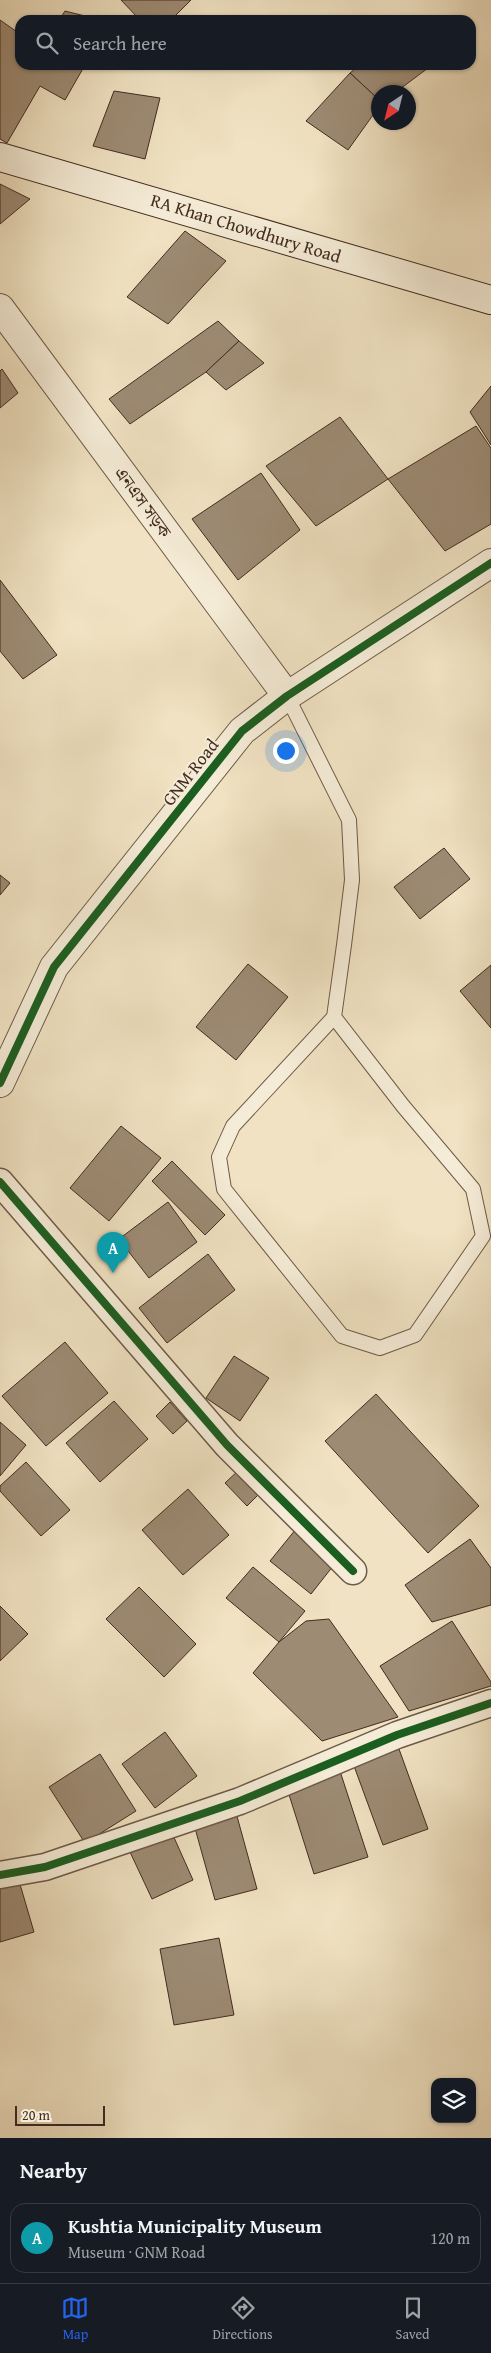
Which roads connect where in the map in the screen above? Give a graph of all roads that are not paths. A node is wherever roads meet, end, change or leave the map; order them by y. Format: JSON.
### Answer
{"nodes":[{"id":1,"x":0,"y":157,"type":"edge"},
{"id":2,"x":491,"y":300,"type":"edge"},
{"id":3,"x":0,"y":308,"type":"edge"},
{"id":4,"x":491,"y":563,"type":"edge"},
{"id":5,"x":287,"y":696,"type":"junction"},
{"id":6,"x":334,"y":1017,"type":"junction"},
{"id":7,"x":0,"y":1083,"type":"edge"},
{"id":8,"x":0,"y":1182,"type":"edge"},
{"id":9,"x":353,"y":1571,"type":"dead end"},
{"id":10,"x":491,"y":1703,"type":"edge"},
{"id":11,"x":0,"y":1874,"type":"edge"}],
"edges":[{"from":1,"to":2,"type":"street","name":"RA Khan Chowdhury Road"},
{"from":3,"to":5,"type":"street","name":"এনএস সড়ক"},
{"from":4,"to":5,"type":"street","name":"GNM Road"},
{"from":5,"to":6,"type":"lane"},
{"from":5,"to":7,"type":"street","name":"GNM Road"},
{"from":6,"to":6,"type":"lane"},
{"from":8,"to":9,"type":"street"},
{"from":10,"to":11,"type":"street"}]}
